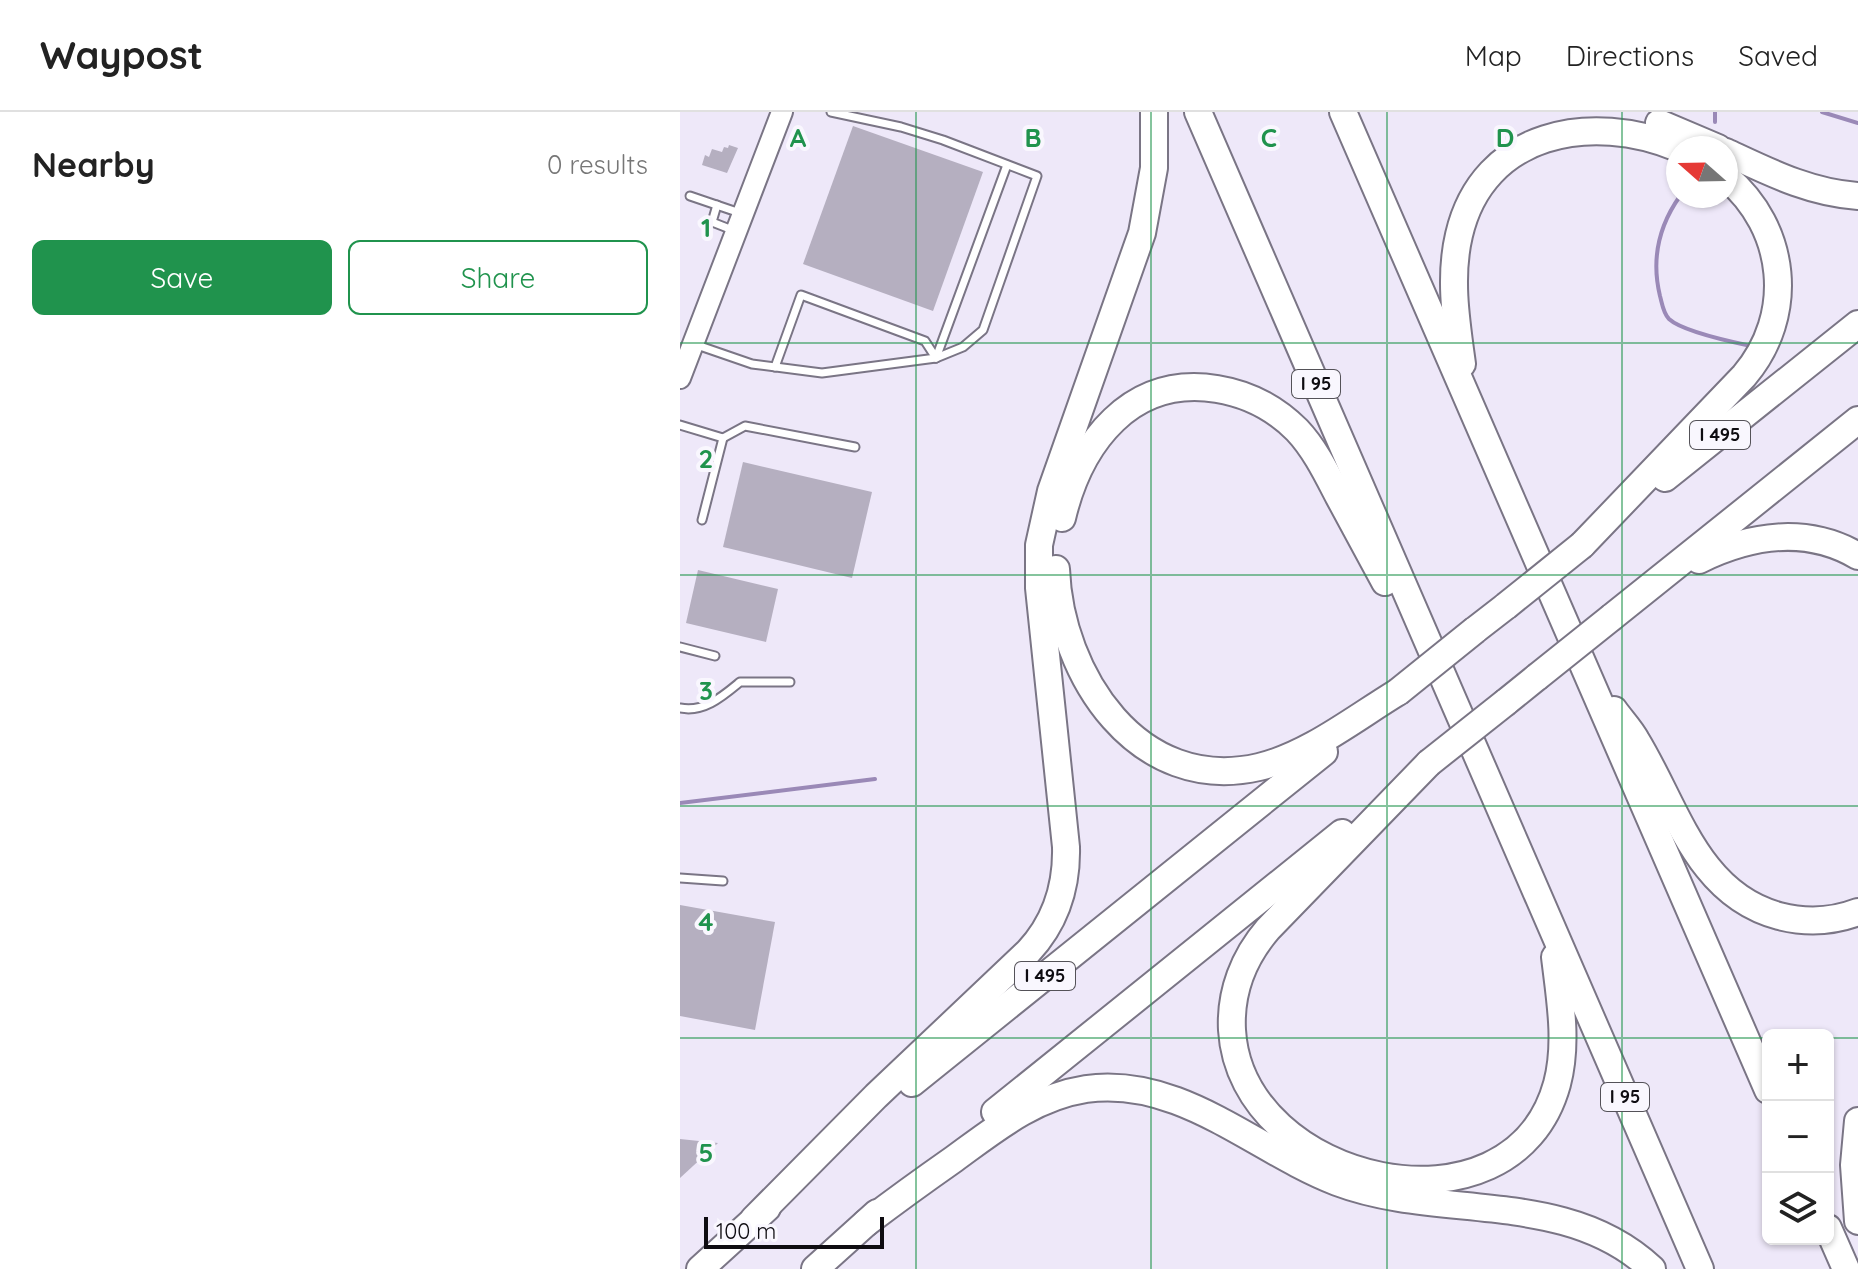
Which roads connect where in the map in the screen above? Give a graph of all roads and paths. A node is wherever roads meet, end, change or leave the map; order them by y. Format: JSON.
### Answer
{"nodes":[{"id":1,"x":782,"y":112,"type":"edge"},
{"id":2,"x":831,"y":112,"type":"edge"},
{"id":3,"x":1154,"y":112,"type":"edge"},
{"id":4,"x":1198,"y":112,"type":"edge"},
{"id":5,"x":1343,"y":112,"type":"edge"},
{"id":6,"x":1603,"y":112,"type":"edge"},
{"id":7,"x":1691,"y":136,"type":"edge"},
{"id":8,"x":1666,"y":144,"type":"edge"},
{"id":9,"x":1738,"y":158,"type":"edge"},
{"id":10,"x":1007,"y":165,"type":"junction"},
{"id":11,"x":1738,"y":189,"type":"edge"},
{"id":12,"x":690,"y":196,"type":"dead end"},
{"id":13,"x":1858,"y":196,"type":"edge"},
{"id":14,"x":717,"y":205,"type":"junction"},
{"id":15,"x":738,"y":223,"type":"junction"},
{"id":16,"x":1858,"y":324,"type":"edge"},
{"id":17,"x":693,"y":343,"type":"junction"},
{"id":18,"x":936,"y":358,"type":"junction"},
{"id":19,"x":775,"y":367,"type":"junction"},
{"id":20,"x":680,"y":378,"type":"edge"},
{"id":21,"x":1465,"y":391,"type":"junction"},
{"id":22,"x":1858,"y":420,"type":"edge"},
{"id":23,"x":680,"y":425,"type":"edge"},
{"id":24,"x":723,"y":438,"type":"junction"},
{"id":25,"x":855,"y":447,"type":"dead end"},
{"id":26,"x":702,"y":520,"type":"dead end"},
{"id":27,"x":1582,"y":545,"type":"junction"},
{"id":28,"x":1858,"y":556,"type":"edge"},
{"id":29,"x":1612,"y":617,"type":"junction"},
{"id":30,"x":680,"y":647,"type":"edge"},
{"id":31,"x":715,"y":656,"type":"dead end"},
{"id":32,"x":1434,"y":656,"type":"junction"},
{"id":33,"x":1587,"y":673,"type":"junction"},
{"id":34,"x":790,"y":682,"type":"dead end"},
{"id":35,"x":1398,"y":692,"type":"junction"},
{"id":36,"x":680,"y":708,"type":"edge"},
{"id":37,"x":1429,"y":763,"type":"junction"},
{"id":38,"x":680,"y":878,"type":"edge"},
{"id":39,"x":723,"y":881,"type":"dead end"},
{"id":40,"x":1858,"y":912,"type":"edge"},
{"id":41,"x":1551,"y":926,"type":"junction"},
{"id":42,"x":1762,"y":1076,"type":"edge"},
{"id":43,"x":1858,"y":1121,"type":"edge"},
{"id":44,"x":754,"y":1219,"type":"junction"},
{"id":45,"x":1858,"y":1221,"type":"edge"},
{"id":46,"x":866,"y":1223,"type":"junction"},
{"id":47,"x":1834,"y":1242,"type":"edge"},
{"id":48,"x":700,"y":1269,"type":"edge"},
{"id":49,"x":815,"y":1269,"type":"edge"},
{"id":50,"x":1652,"y":1269,"type":"edge"},
{"id":51,"x":1700,"y":1269,"type":"edge"},
{"id":52,"x":1846,"y":1269,"type":"edge"}],
"edges":[{"from":1,"to":15,"type":"main road"},
{"from":2,"to":10,"type":"lane"},
{"from":3,"to":44,"type":"highway"},
{"from":4,"to":32,"type":"highway","number":"I 95"},
{"from":5,"to":21,"type":"highway"},
{"from":6,"to":7,"type":"highway"},
{"from":8,"to":21,"type":"highway"},
{"from":9,"to":13,"type":"highway"},
{"from":10,"to":18,"type":"lane"},
{"from":10,"to":18,"type":"lane"},
{"from":11,"to":27,"type":"highway"},
{"from":12,"to":14,"type":"lane"},
{"from":14,"to":15,"type":"lane"},
{"from":14,"to":15,"type":"lane"},
{"from":15,"to":17,"type":"main road"},
{"from":16,"to":27,"type":"highway","number":"I 495"},
{"from":17,"to":19,"type":"lane"},
{"from":17,"to":20,"type":"main road"},
{"from":18,"to":19,"type":"lane"},
{"from":18,"to":19,"type":"lane"},
{"from":21,"to":33,"type":"highway"},
{"from":22,"to":29,"type":"highway"},
{"from":23,"to":24,"type":"lane"},
{"from":24,"to":25,"type":"lane"},
{"from":24,"to":26,"type":"lane"},
{"from":27,"to":35,"type":"highway","number":"I 495","bridge":true},
{"from":28,"to":29,"type":"highway"},
{"from":29,"to":37,"type":"highway","bridge":true},
{"from":30,"to":31,"type":"lane"},
{"from":32,"to":35,"type":"highway"},
{"from":32,"to":41,"type":"highway","number":"I 95"},
{"from":33,"to":40,"type":"highway"},
{"from":33,"to":42,"type":"highway"},
{"from":34,"to":36,"type":"lane"},
{"from":35,"to":44,"type":"highway","number":"I 495"},
{"from":37,"to":41,"type":"highway"},
{"from":37,"to":46,"type":"highway"},
{"from":38,"to":39,"type":"lane"},
{"from":41,"to":51,"type":"highway","number":"I 95"},
{"from":43,"to":45,"type":"highway"},
{"from":44,"to":48,"type":"highway","number":"I 495"},
{"from":46,"to":49,"type":"highway"},
{"from":46,"to":50,"type":"highway"},
{"from":47,"to":52,"type":"highway"}]}
